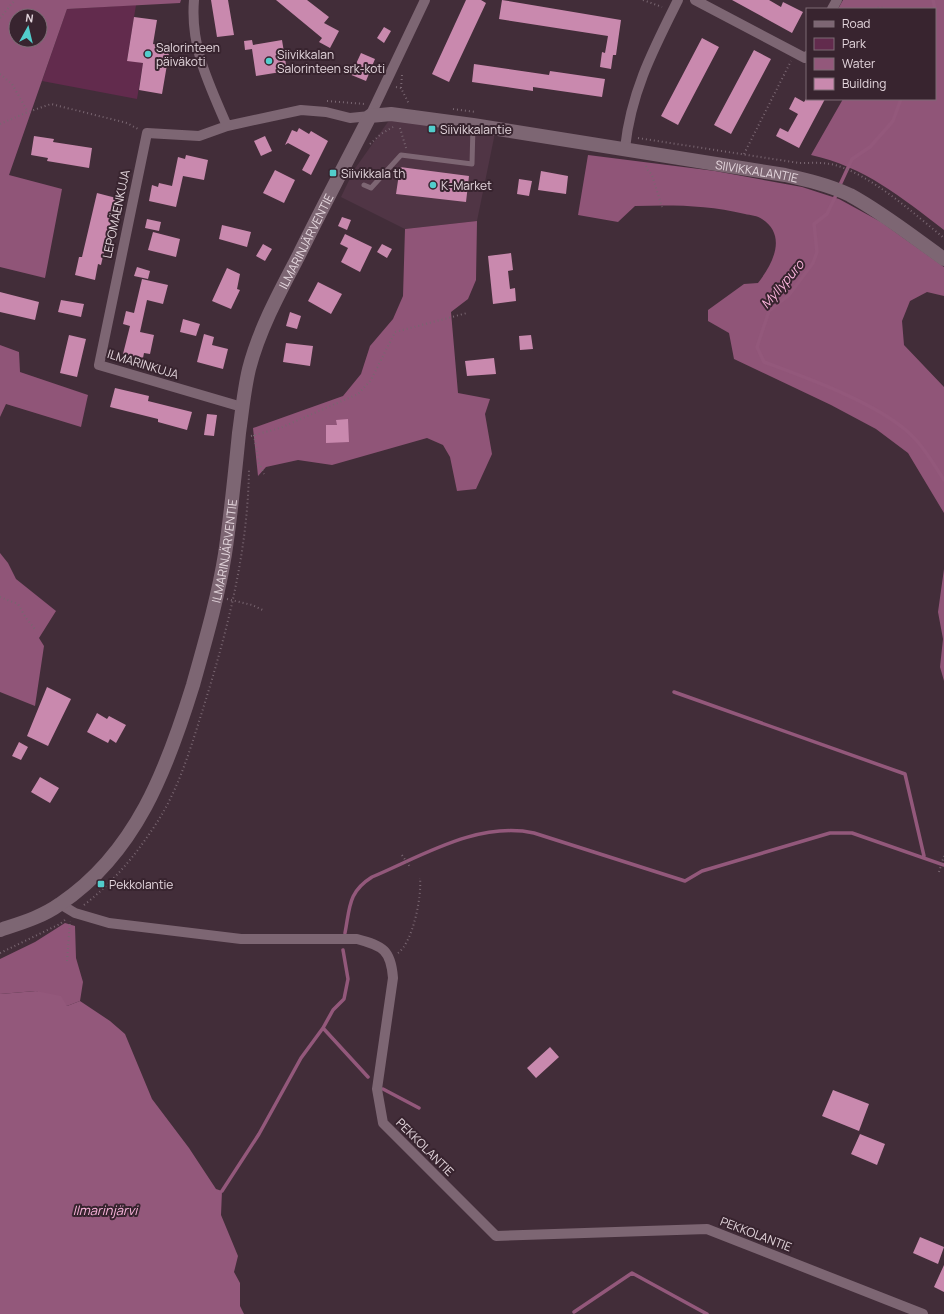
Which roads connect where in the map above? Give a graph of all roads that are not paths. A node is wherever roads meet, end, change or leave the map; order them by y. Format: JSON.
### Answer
{"nodes":[{"id":1,"x":194,"y":0,"type":"edge"},
{"id":2,"x":425,"y":0,"type":"edge"},
{"id":3,"x":678,"y":0,"type":"edge"},
{"id":4,"x":694,"y":0,"type":"edge"},
{"id":5,"x":806,"y":58,"type":"edge"},
{"id":6,"x":370,"y":116,"type":"junction"},
{"id":7,"x":227,"y":126,"type":"junction"},
{"id":8,"x":473,"y":126,"type":"junction"},
{"id":9,"x":147,"y":133,"type":"joint"},
{"id":10,"x":625,"y":148,"type":"junction"},
{"id":11,"x":364,"y":185,"type":"dead end"},
{"id":12,"x":944,"y":259,"type":"edge"},
{"id":13,"x":112,"y":300,"type":"joint"},
{"id":14,"x":242,"y":407,"type":"junction"},
{"id":15,"x":60,"y":904,"type":"junction"},
{"id":16,"x":0,"y":930,"type":"edge"},
{"id":17,"x":923,"y":1314,"type":"edge"}],
"edges":[{"from":1,"to":7,"type":"street"},
{"from":2,"to":6,"type":"street"},
{"from":3,"to":10,"type":"street"},
{"from":4,"to":5,"type":"street"},
{"from":6,"to":7,"type":"street","name":"SIIVIKKALANTIE"},
{"from":6,"to":8,"type":"main road","name":"SIIVIKKALANTIE"},
{"from":6,"to":14,"type":"main road","name":"ILMARINJÄRVENTIE"},
{"from":7,"to":9,"type":"street","name":"SIIVIKKALANTIE"},
{"from":8,"to":10,"type":"main road","name":"SIIVIKKALANTIE"},
{"from":8,"to":11,"type":"lane"},
{"from":9,"to":13,"type":"street","name":"LEPOMÄENKUJA"},
{"from":10,"to":12,"type":"main road","name":"SIIVIKKALANTIE"},
{"from":13,"to":14,"type":"street","name":"ILMARINKUJA"},
{"from":14,"to":15,"type":"main road","name":"ILMARINJÄRVENTIE"},
{"from":15,"to":16,"type":"main road","name":"ILMARINJÄRVENTIE"},
{"from":15,"to":17,"type":"street","name":"PEKKOLANTIE"}]}
